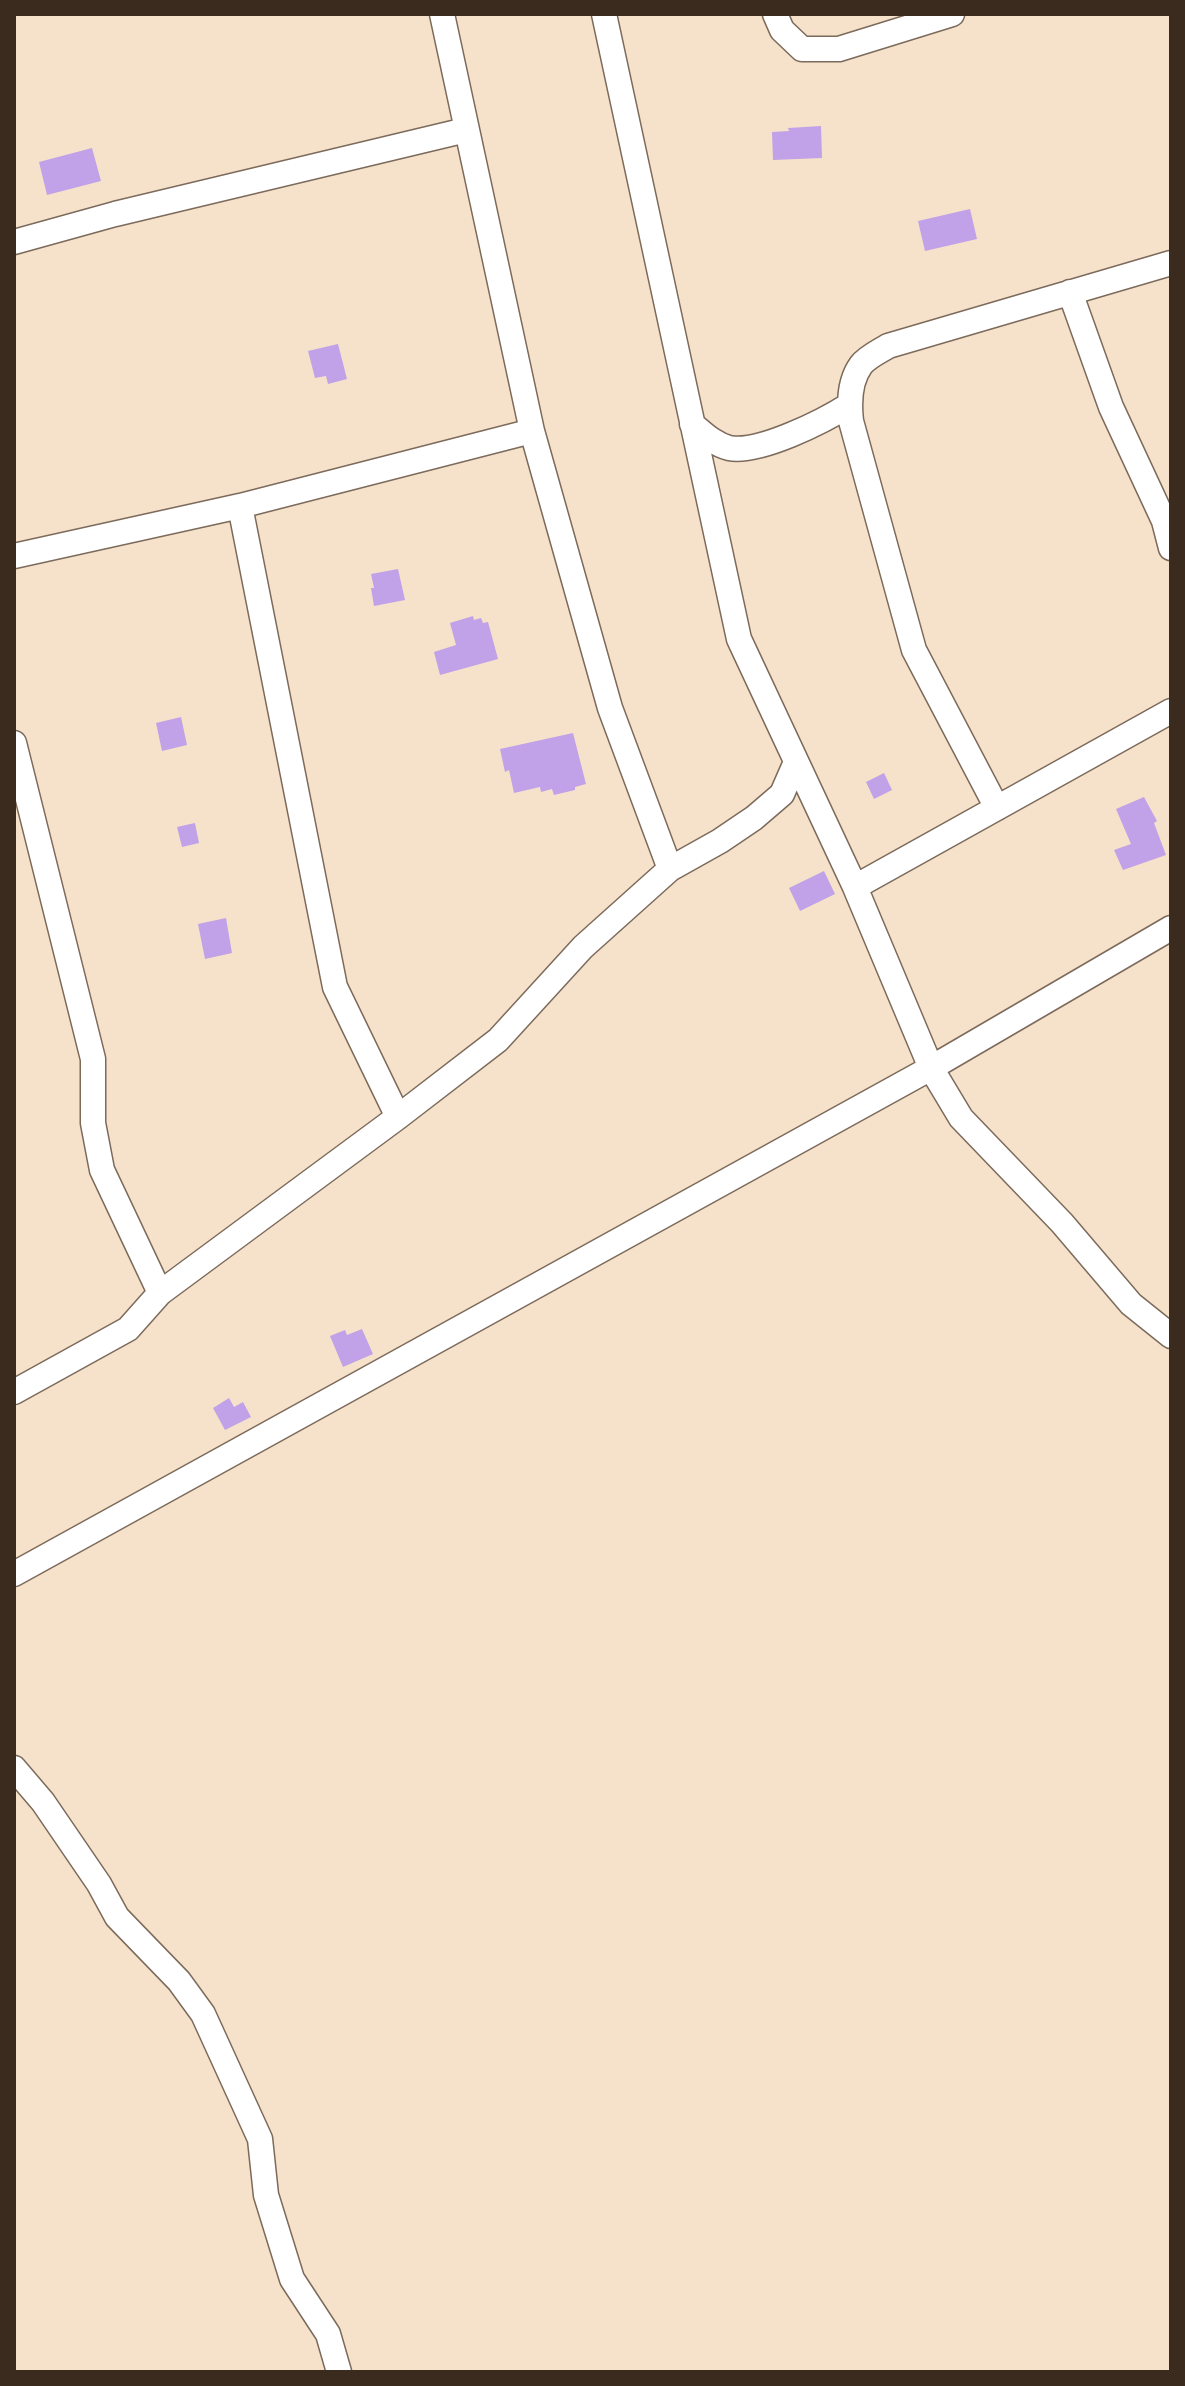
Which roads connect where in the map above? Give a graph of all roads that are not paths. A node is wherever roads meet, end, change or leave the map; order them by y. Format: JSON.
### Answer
{"nodes":[{"id":1,"x":442,"y":14,"type":"edge"},
{"id":2,"x":604,"y":14,"type":"edge"},
{"id":3,"x":775,"y":14,"type":"edge"},
{"id":4,"x":952,"y":14,"type":"edge"},
{"id":5,"x":466,"y":130,"type":"junction"},
{"id":6,"x":14,"y":242,"type":"edge"},
{"id":7,"x":1171,"y":263,"type":"edge"},
{"id":8,"x":1070,"y":292,"type":"junction"},
{"id":9,"x":849,"y":405,"type":"junction"},
{"id":10,"x":692,"y":424,"type":"junction"},
{"id":11,"x":532,"y":431,"type":"junction"},
{"id":12,"x":726,"y":446,"type":"junction"},
{"id":13,"x":709,"y":503,"type":"junction"},
{"id":14,"x":240,"y":506,"type":"junction"},
{"id":15,"x":1171,"y":548,"type":"edge"},
{"id":16,"x":14,"y":556,"type":"edge"},
{"id":17,"x":1171,"y":711,"type":"edge"},
{"id":18,"x":14,"y":743,"type":"edge"},
{"id":19,"x":796,"y":762,"type":"junction"},
{"id":20,"x":997,"y":808,"type":"junction"},
{"id":21,"x":670,"y":869,"type":"junction"},
{"id":22,"x":855,"y":887,"type":"junction"},
{"id":23,"x":1171,"y":928,"type":"edge"},
{"id":24,"x":931,"y":1068,"type":"junction"},
{"id":25,"x":398,"y":1117,"type":"junction"},
{"id":26,"x":160,"y":1293,"type":"junction"},
{"id":27,"x":1171,"y":1336,"type":"edge"},
{"id":28,"x":14,"y":1392,"type":"edge"},
{"id":29,"x":14,"y":1574,"type":"edge"},
{"id":30,"x":14,"y":1768,"type":"edge"},
{"id":31,"x":339,"y":2372,"type":"edge"}],
"edges":[{"from":1,"to":5,"type":"street"},
{"from":2,"to":10,"type":"street"},
{"from":3,"to":4,"type":"street"},
{"from":5,"to":6,"type":"street"},
{"from":5,"to":11,"type":"street"},
{"from":7,"to":8,"type":"street"},
{"from":8,"to":9,"type":"street"},
{"from":8,"to":15,"type":"street"},
{"from":9,"to":12,"type":"street"},
{"from":9,"to":20,"type":"street"},
{"from":10,"to":12,"type":"street"},
{"from":10,"to":13,"type":"street"},
{"from":11,"to":14,"type":"street"},
{"from":11,"to":21,"type":"street"},
{"from":12,"to":13,"type":"street"},
{"from":13,"to":19,"type":"street"},
{"from":14,"to":16,"type":"street"},
{"from":14,"to":25,"type":"street"},
{"from":17,"to":20,"type":"street"},
{"from":18,"to":26,"type":"street"},
{"from":19,"to":21,"type":"street"},
{"from":19,"to":22,"type":"street"},
{"from":20,"to":22,"type":"street"},
{"from":21,"to":25,"type":"street"},
{"from":22,"to":24,"type":"street"},
{"from":23,"to":24,"type":"street"},
{"from":24,"to":27,"type":"street"},
{"from":24,"to":29,"type":"street"},
{"from":25,"to":26,"type":"street"},
{"from":26,"to":28,"type":"street"},
{"from":30,"to":31,"type":"street"}]}
